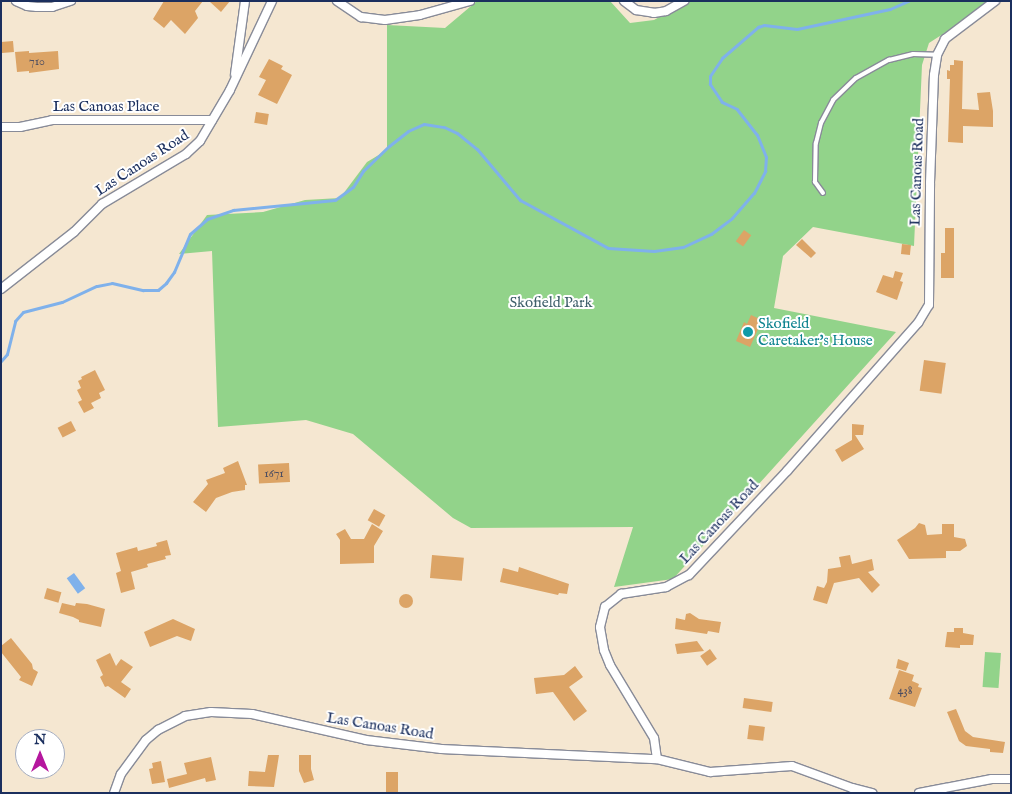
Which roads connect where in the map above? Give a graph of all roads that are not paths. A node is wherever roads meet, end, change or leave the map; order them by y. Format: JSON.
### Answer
{"nodes":[{"id":1,"x":16,"y":1,"type":"edge"},
{"id":2,"x":71,"y":1,"type":"edge"},
{"id":3,"x":245,"y":1,"type":"edge"},
{"id":4,"x":272,"y":1,"type":"edge"},
{"id":5,"x":337,"y":1,"type":"edge"},
{"id":6,"x":470,"y":1,"type":"edge"},
{"id":7,"x":624,"y":1,"type":"edge"},
{"id":8,"x":684,"y":1,"type":"edge"},
{"id":9,"x":995,"y":1,"type":"edge"},
{"id":10,"x":937,"y":55,"type":"junction"},
{"id":11,"x":234,"y":83,"type":"junction"},
{"id":12,"x":212,"y":120,"type":"junction"},
{"id":13,"x":1,"y":127,"type":"edge"},
{"id":14,"x":823,"y":193,"type":"dead end"},
{"id":15,"x":1,"y":289,"type":"edge"},
{"id":16,"x":657,"y":759,"type":"junction"},
{"id":17,"x":1011,"y":779,"type":"edge"},
{"id":18,"x":114,"y":793,"type":"edge"},
{"id":19,"x":872,"y":793,"type":"edge"},
{"id":20,"x":919,"y":793,"type":"edge"}],
"edges":[{"from":1,"to":2,"type":"street"},
{"from":3,"to":11,"type":"street"},
{"from":4,"to":11,"type":"street","name":"Las Canoas Road"},
{"from":5,"to":6,"type":"street"},
{"from":7,"to":8,"type":"street"},
{"from":9,"to":10,"type":"street","name":"Las Canoas Road"},
{"from":10,"to":14,"type":"lane"},
{"from":10,"to":16,"type":"street","name":"Las Canoas Road"},
{"from":11,"to":12,"type":"street","name":"Las Canoas Road"},
{"from":12,"to":13,"type":"street","name":"Las Canoas Place"},
{"from":12,"to":15,"type":"street","name":"Las Canoas Road"},
{"from":16,"to":18,"type":"street","name":"Las Canoas Road"},
{"from":16,"to":19,"type":"street"},
{"from":17,"to":20,"type":"street"}]}
